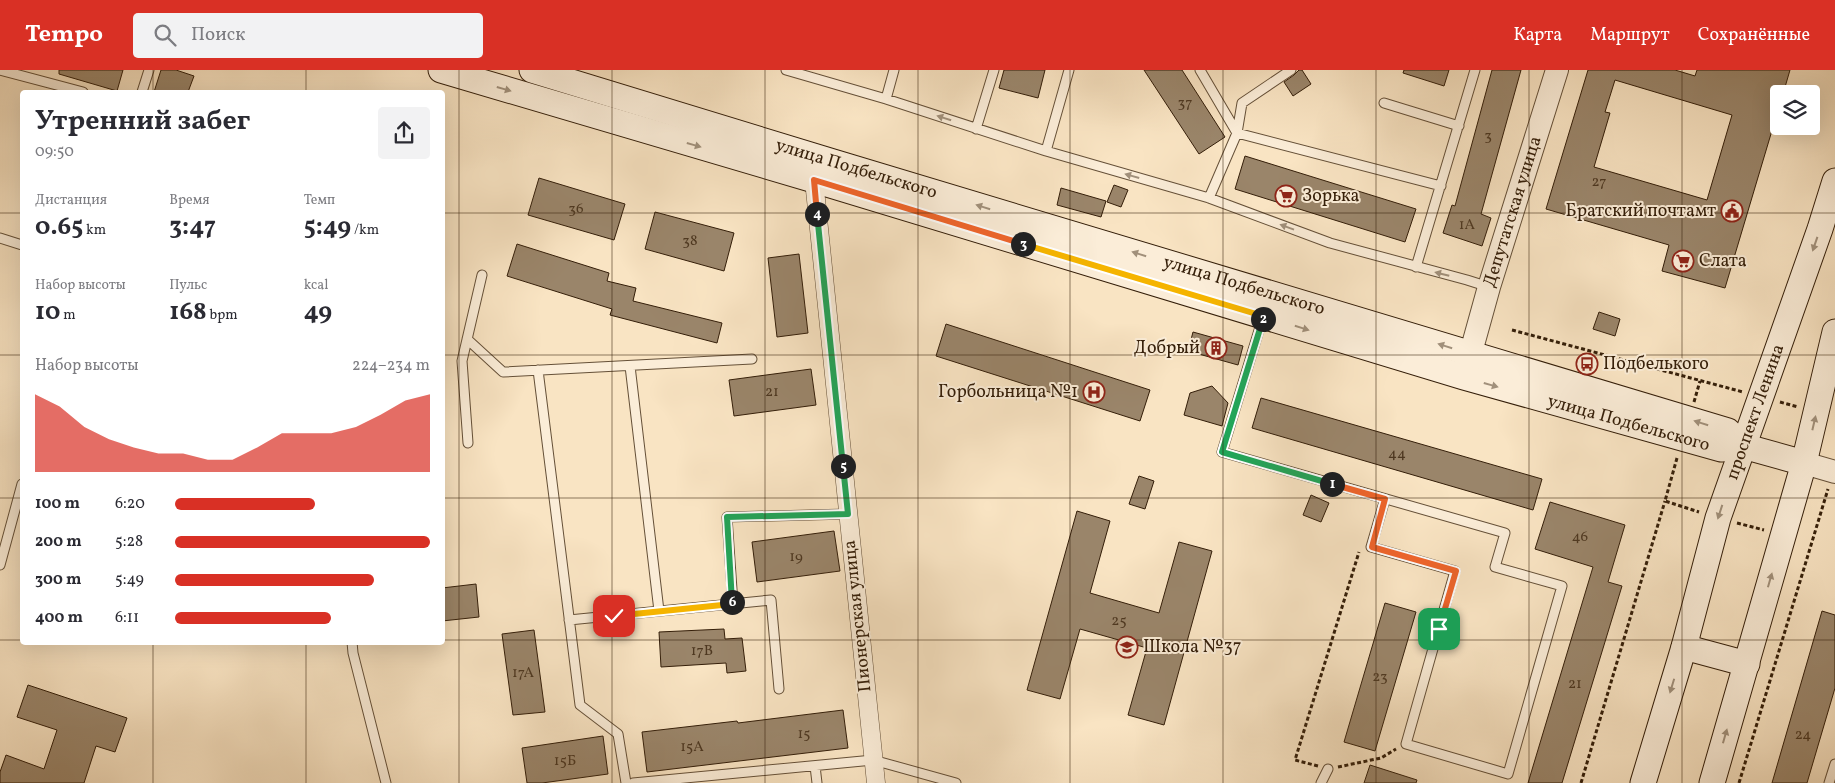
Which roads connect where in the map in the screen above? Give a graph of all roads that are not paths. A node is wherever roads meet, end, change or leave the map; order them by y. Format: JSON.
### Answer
{"nodes":[{"id":1,"x":0,"y":70,"type":"edge"},
{"id":2,"x":149,"y":70,"type":"edge"},
{"id":3,"x":441,"y":70,"type":"edge"},
{"id":4,"x":532,"y":70,"type":"edge"},
{"id":5,"x":786,"y":70,"type":"edge"},
{"id":6,"x":894,"y":70,"type":"edge"},
{"id":7,"x":994,"y":70,"type":"edge"},
{"id":8,"x":1069,"y":70,"type":"edge"},
{"id":9,"x":1200,"y":70,"type":"edge"},
{"id":10,"x":1290,"y":70,"type":"edge"},
{"id":11,"x":1475,"y":70,"type":"edge"},
{"id":12,"x":1558,"y":70,"type":"edge"},
{"id":13,"x":75,"y":90,"type":"edge"},
{"id":14,"x":143,"y":90,"type":"edge"},
{"id":15,"x":886,"y":99,"type":"junction"},
{"id":16,"x":1384,"y":103,"type":"dead end"},
{"id":17,"x":665,"y":111,"type":"junction"},
{"id":18,"x":1459,"y":126,"type":"junction"},
{"id":19,"x":976,"y":129,"type":"junction"},
{"id":20,"x":1237,"y":133,"type":"junction"},
{"id":21,"x":658,"y":134,"type":"junction"},
{"id":22,"x":1046,"y":151,"type":"junction"},
{"id":23,"x":814,"y":180,"type":"junction"},
{"id":24,"x":1835,"y":181,"type":"edge"},
{"id":25,"x":1441,"y":186,"type":"junction"},
{"id":26,"x":1209,"y":198,"type":"junction"},
{"id":27,"x":0,"y":238,"type":"edge"},
{"id":28,"x":20,"y":244,"type":"edge"},
{"id":29,"x":1416,"y":267,"type":"junction"},
{"id":30,"x":482,"y":276,"type":"dead end"},
{"id":31,"x":1489,"y":287,"type":"junction"},
{"id":32,"x":1263,"y":316,"type":"junction"},
{"id":33,"x":1835,"y":332,"type":"edge"},
{"id":34,"x":467,"y":339,"type":"junction"},
{"id":35,"x":1470,"y":354,"type":"junction"},
{"id":36,"x":752,"y":360,"type":"dead end"},
{"id":37,"x":630,"y":366,"type":"junction"},
{"id":38,"x":538,"y":370,"type":"junction"},
{"id":39,"x":1464,"y":378,"type":"junction"},
{"id":40,"x":468,"y":443,"type":"dead end"},
{"id":41,"x":1743,"y":446,"type":"junction"},
{"id":42,"x":1804,"y":462,"type":"junction"},
{"id":43,"x":1834,"y":472,"type":"edge"},
{"id":44,"x":20,"y":491,"type":"edge"},
{"id":45,"x":1385,"y":499,"type":"junction"},
{"id":46,"x":848,"y":514,"type":"junction"},
{"id":47,"x":0,"y":565,"type":"edge"},
{"id":48,"x":732,"y":604,"type":"junction"},
{"id":49,"x":659,"y":611,"type":"junction"},
{"id":50,"x":569,"y":620,"type":"junction"},
{"id":51,"x":352,"y":645,"type":"edge"},
{"id":52,"x":1684,"y":647,"type":"junction"},
{"id":53,"x":1746,"y":664,"type":"junction"},
{"id":54,"x":779,"y":689,"type":"dead end"},
{"id":55,"x":873,"y":760,"type":"junction"},
{"id":56,"x":1835,"y":764,"type":"edge"},
{"id":57,"x":815,"y":766,"type":"junction"},
{"id":58,"x":1328,"y":769,"type":"road end"},
{"id":59,"x":386,"y":783,"type":"edge"},
{"id":60,"x":626,"y":783,"type":"edge"},
{"id":61,"x":633,"y":783,"type":"edge"},
{"id":62,"x":817,"y":783,"type":"edge"},
{"id":63,"x":876,"y":783,"type":"edge"},
{"id":64,"x":956,"y":783,"type":"edge"},
{"id":65,"x":1321,"y":783,"type":"edge"},
{"id":66,"x":1643,"y":783,"type":"edge"},
{"id":67,"x":1712,"y":783,"type":"edge"},
{"id":68,"x":1829,"y":783,"type":"edge"}],
"edges":[{"from":1,"to":13,"type":"lane"},
{"from":2,"to":14,"type":"lane"},
{"from":3,"to":21,"type":"main road","name":"улица Подбельского","one_way":true},
{"from":4,"to":17,"type":"main road","name":"улица Подбельского"},
{"from":5,"to":15,"type":"lane"},
{"from":6,"to":15,"type":"lane"},
{"from":7,"to":19,"type":"lane"},
{"from":8,"to":22,"type":"lane"},
{"from":9,"to":20,"type":"lane"},
{"from":10,"to":20,"type":"lane"},
{"from":11,"to":18,"type":"lane"},
{"from":12,"to":31,"type":"street","name":"Депутатская улица"},
{"from":19,"to":15,"type":"lane","one_way":true},
{"from":16,"to":18,"type":"lane"},
{"from":17,"to":21,"type":"main road"},
{"from":35,"to":17,"type":"main road","name":"улица Подбельского","one_way":true},
{"from":18,"to":25,"type":"lane"},
{"from":19,"to":22,"type":"lane"},
{"from":20,"to":25,"type":"lane"},
{"from":20,"to":26,"type":"lane"},
{"from":21,"to":23,"type":"main road","name":"улица Подбельского","one_way":true},
{"from":26,"to":22,"type":"lane","one_way":true},
{"from":23,"to":32,"type":"main road","name":"улица Подбельского"},
{"from":23,"to":46,"type":"street","name":"Пионерская улица"},
{"from":24,"to":41,"type":"main road","name":"проспект Ленина","one_way":true},
{"from":25,"to":29,"type":"lane"},
{"from":29,"to":26,"type":"lane","one_way":true},
{"from":27,"to":28,"type":"lane"},
{"from":31,"to":29,"type":"lane","one_way":true},
{"from":30,"to":34,"type":"lane"},
{"from":31,"to":35,"type":"street","name":"Депутатская улица"},
{"from":32,"to":39,"type":"main road","name":"улица Подбельского","one_way":true},
{"from":32,"to":45,"type":"lane"},
{"from":42,"to":33,"type":"main road","one_way":true},
{"from":34,"to":38,"type":"lane"},
{"from":34,"to":40,"type":"lane"},
{"from":35,"to":39,"type":"street","name":"Депутатская улица"},
{"from":41,"to":35,"type":"main road","name":"улица Подбельского","one_way":true},
{"from":36,"to":37,"type":"lane"},
{"from":37,"to":38,"type":"lane"},
{"from":37,"to":49,"type":"lane"},
{"from":38,"to":50,"type":"lane"},
{"from":39,"to":41,"type":"main road","name":"улица Подбельского","one_way":true},
{"from":41,"to":42,"type":"main road"},
{"from":41,"to":52,"type":"main road","name":"проспект Ленина","one_way":true},
{"from":42,"to":43,"type":"street"},
{"from":53,"to":42,"type":"main road","one_way":true},
{"from":44,"to":47,"type":"lane"},
{"from":45,"to":45,"type":"lane"},
{"from":46,"to":48,"type":"lane"},
{"from":46,"to":55,"type":"street","name":"Пионерская улица"},
{"from":48,"to":49,"type":"lane"},
{"from":48,"to":54,"type":"lane"},
{"from":49,"to":50,"type":"lane"},
{"from":50,"to":60,"type":"lane"},
{"from":51,"to":59,"type":"lane"},
{"from":52,"to":53,"type":"main road"},
{"from":52,"to":66,"type":"main road","name":"проспект Ленина","one_way":true},
{"from":67,"to":53,"type":"main road","one_way":true},
{"from":55,"to":57,"type":"lane"},
{"from":55,"to":63,"type":"street","name":"Пионерская улица"},
{"from":55,"to":64,"type":"lane"},
{"from":56,"to":68,"type":"lane"},
{"from":57,"to":61,"type":"lane"},
{"from":57,"to":62,"type":"lane"},
{"from":58,"to":65,"type":"lane"}]}
